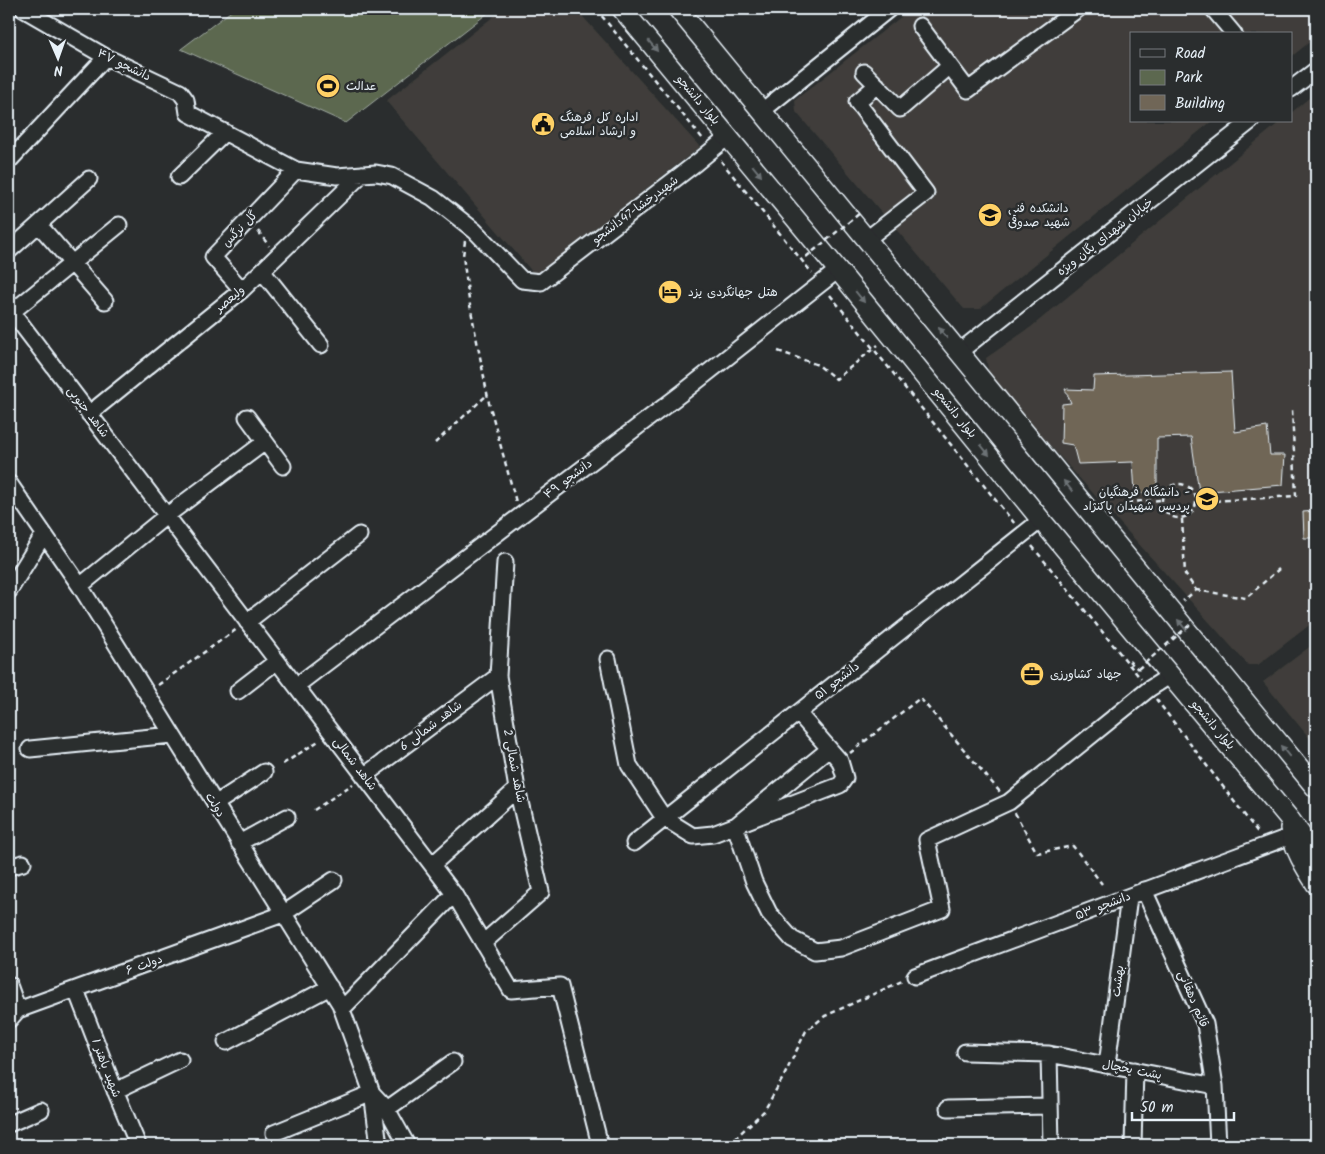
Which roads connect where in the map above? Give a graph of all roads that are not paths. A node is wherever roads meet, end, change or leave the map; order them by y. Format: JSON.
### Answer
{"nodes":[{"id":1,"x":23,"y":9,"type":"edge"},
{"id":2,"x":622,"y":9,"type":"edge"},
{"id":3,"x":678,"y":9,"type":"edge"},
{"id":4,"x":888,"y":9,"type":"edge"},
{"id":5,"x":1078,"y":9,"type":"edge"},
{"id":6,"x":1214,"y":9,"type":"edge"},
{"id":7,"x":920,"y":26,"type":"dead end"},
{"id":8,"x":1232,"y":32,"type":"edge"},
{"id":9,"x":106,"y":57,"type":"junction"},
{"id":10,"x":950,"y":66,"type":"junction"},
{"id":11,"x":1316,"y":70,"type":"edge"},
{"id":12,"x":864,"y":72,"type":"dead end"},
{"id":13,"x":877,"y":85,"type":"junction"},
{"id":14,"x":1292,"y":88,"type":"edge"},
{"id":15,"x":762,"y":111,"type":"junction"},
{"id":16,"x":1250,"y":122,"type":"edge"},
{"id":17,"x":225,"y":132,"type":"junction"},
{"id":18,"x":728,"y":136,"type":"junction"},
{"id":19,"x":9,"y":162,"type":"edge"},
{"id":20,"x":296,"y":170,"type":"junction"},
{"id":21,"x":362,"y":174,"type":"junction"},
{"id":22,"x":179,"y":177,"type":"dead end"},
{"id":23,"x":90,"y":179,"type":"dead end"},
{"id":24,"x":39,"y":225,"type":"junction"},
{"id":25,"x":119,"y":225,"type":"dead end"},
{"id":26,"x":867,"y":239,"type":"junction"},
{"id":27,"x":9,"y":252,"type":"edge"},
{"id":28,"x":72,"y":263,"type":"junction"},
{"id":29,"x":838,"y":270,"type":"junction"},
{"id":30,"x":262,"y":271,"type":"junction"},
{"id":31,"x":242,"y":290,"type":"junction"},
{"id":32,"x":105,"y":301,"type":"dead end"},
{"id":33,"x":10,"y":310,"type":"edge"},
{"id":34,"x":321,"y":345,"type":"dead end"},
{"id":35,"x":959,"y":352,"type":"junction"},
{"id":36,"x":89,"y":414,"type":"junction"},
{"id":37,"x":247,"y":417,"type":"dead end"},
{"id":38,"x":265,"y":442,"type":"junction"},
{"id":39,"x":283,"y":466,"type":"dead end"},
{"id":40,"x":9,"y":483,"type":"edge"},
{"id":41,"x":166,"y":516,"type":"junction"},
{"id":42,"x":1041,"y":520,"type":"junction"},
{"id":43,"x":44,"y":534,"type":"junction"},
{"id":44,"x":359,"y":535,"type":"dead end"},
{"id":45,"x":505,"y":562,"type":"dead end"},
{"id":46,"x":80,"y":586,"type":"junction"},
{"id":47,"x":9,"y":591,"type":"edge"},
{"id":48,"x":247,"y":622,"type":"junction"},
{"id":49,"x":608,"y":659,"type":"dead end"},
{"id":50,"x":277,"y":661,"type":"junction"},
{"id":51,"x":1171,"y":675,"type":"junction"},
{"id":52,"x":498,"y":676,"type":"junction"},
{"id":53,"x":296,"y":686,"type":"junction"},
{"id":54,"x":238,"y":691,"type":"dead end"},
{"id":55,"x":798,"y":713,"type":"junction"},
{"id":56,"x":172,"y":735,"type":"junction"},
{"id":57,"x":30,"y":749,"type":"dead end"},
{"id":58,"x":829,"y":749,"type":"junction"},
{"id":59,"x":264,"y":772,"type":"dead end"},
{"id":60,"x":364,"y":776,"type":"junction"},
{"id":61,"x":1316,"y":788,"type":"edge"},
{"id":62,"x":517,"y":789,"type":"junction"},
{"id":63,"x":215,"y":804,"type":"junction"},
{"id":64,"x":287,"y":817,"type":"dead end"},
{"id":65,"x":1288,"y":817,"type":"junction"},
{"id":66,"x":664,"y":818,"type":"junction"},
{"id":67,"x":736,"y":826,"type":"junction"},
{"id":68,"x":1292,"y":836,"type":"junction"},
{"id":69,"x":634,"y":842,"type":"dead end"},
{"id":70,"x":239,"y":843,"type":"junction"},
{"id":71,"x":1316,"y":855,"type":"edge"},
{"id":72,"x":432,"y":865,"type":"junction"},
{"id":73,"x":334,"y":880,"type":"dead end"},
{"id":74,"x":1316,"y":884,"type":"edge"},
{"id":75,"x":1144,"y":890,"type":"junction"},
{"id":76,"x":454,"y":894,"type":"junction"},
{"id":77,"x":1129,"y":897,"type":"junction"},
{"id":78,"x":283,"y":914,"type":"junction"},
{"id":79,"x":483,"y":943,"type":"junction"},
{"id":80,"x":915,"y":976,"type":"road end"},
{"id":81,"x":9,"y":985,"type":"edge"},
{"id":82,"x":330,"y":987,"type":"junction"},
{"id":83,"x":76,"y":990,"type":"junction"},
{"id":84,"x":342,"y":1009,"type":"junction"},
{"id":85,"x":13,"y":1015,"type":"edge"},
{"id":86,"x":226,"y":1042,"type":"dead end"},
{"id":87,"x":965,"y":1052,"type":"dead end"},
{"id":88,"x":1050,"y":1054,"type":"junction"},
{"id":89,"x":180,"y":1060,"type":"dead end"},
{"id":90,"x":454,"y":1062,"type":"dead end"},
{"id":91,"x":1107,"y":1065,"type":"junction"},
{"id":92,"x":1135,"y":1070,"type":"junction"},
{"id":93,"x":1215,"y":1086,"type":"junction"},
{"id":94,"x":115,"y":1091,"type":"junction"},
{"id":95,"x":372,"y":1093,"type":"junction"},
{"id":96,"x":1050,"y":1106,"type":"junction"},
{"id":97,"x":948,"y":1108,"type":"dead end"},
{"id":98,"x":387,"y":1109,"type":"junction"},
{"id":99,"x":41,"y":1110,"type":"dead end"},
{"id":100,"x":9,"y":1124,"type":"edge"},
{"id":101,"x":274,"y":1133,"type":"dead end"},
{"id":102,"x":138,"y":1145,"type":"edge"},
{"id":103,"x":379,"y":1145,"type":"edge"},
{"id":104,"x":407,"y":1145,"type":"edge"},
{"id":105,"x":600,"y":1145,"type":"edge"},
{"id":106,"x":1051,"y":1145,"type":"edge"},
{"id":107,"x":1133,"y":1145,"type":"edge"},
{"id":108,"x":1218,"y":1145,"type":"edge"}],
"edges":[{"from":1,"to":9,"type":"street","name":"دانشجو ۴۷"},
{"from":2,"to":18,"type":"main road","name":"بلوار دانشجو","one_way":true},
{"from":3,"to":15,"type":"main road"},
{"from":4,"to":15,"type":"street"},
{"from":5,"to":10,"type":"street"},
{"from":6,"to":8,"type":"street"},
{"from":7,"to":10,"type":"street"},
{"from":9,"to":17,"type":"street","name":"دانشجو ۴۷"},
{"from":9,"to":19,"type":"street"},
{"from":10,"to":13,"type":"street"},
{"from":11,"to":14,"type":"street"},
{"from":12,"to":13,"type":"street"},
{"from":13,"to":26,"type":"street"},
{"from":15,"to":26,"type":"main road"},
{"from":16,"to":35,"type":"street","name":"خیابان شهدای یگان ویژه"},
{"from":17,"to":20,"type":"street"},
{"from":17,"to":22,"type":"street"},
{"from":18,"to":21,"type":"street","name":"شهیدرخشا-47دانشجو"},
{"from":18,"to":29,"type":"main road","name":"بلوار دانشجو","one_way":true},
{"from":20,"to":21,"type":"street"},
{"from":20,"to":31,"type":"street","name":"گل نرگس"},
{"from":21,"to":30,"type":"street","name":"ولیعصر"},
{"from":23,"to":24,"type":"street"},
{"from":24,"to":27,"type":"street"},
{"from":24,"to":28,"type":"street"},
{"from":25,"to":28,"type":"street"},
{"from":35,"to":26,"type":"main road","one_way":true},
{"from":28,"to":32,"type":"street"},
{"from":28,"to":33,"type":"street"},
{"from":29,"to":42,"type":"main road","name":"بلوار دانشجو","one_way":true},
{"from":29,"to":53,"type":"street","name":"دانشجو ۴۹"},
{"from":30,"to":31,"type":"street","name":"ولیعصر"},
{"from":30,"to":34,"type":"street"},
{"from":31,"to":36,"type":"street","name":"ولیعصر"},
{"from":33,"to":36,"type":"street","name":"شاهد جنوبی"},
{"from":61,"to":35,"type":"main road","one_way":true},
{"from":36,"to":41,"type":"street","name":"شاهد جنوبی"},
{"from":37,"to":38,"type":"street"},
{"from":38,"to":39,"type":"street"},
{"from":38,"to":41,"type":"street"},
{"from":40,"to":43,"type":"street","name":"دولت"},
{"from":41,"to":46,"type":"street"},
{"from":41,"to":48,"type":"street","name":"شاهد شمالی"},
{"from":42,"to":51,"type":"main road","name":"بلوار دانشجو"},
{"from":42,"to":55,"type":"street","name":"دانشجو ۵۱"},
{"from":43,"to":46,"type":"street","name":"دولت"},
{"from":43,"to":47,"type":"street"},
{"from":44,"to":48,"type":"street"},
{"from":45,"to":52,"type":"street","name":"شاهد شمالی 2"},
{"from":46,"to":56,"type":"street","name":"دولت"},
{"from":48,"to":50,"type":"street","name":"شاهد شمالی"},
{"from":49,"to":66,"type":"street"},
{"from":50,"to":53,"type":"street","name":"شاهد شمالی"},
{"from":50,"to":54,"type":"street"},
{"from":51,"to":65,"type":"main road","name":"بلوار دانشجو"},
{"from":51,"to":67,"type":"street"},
{"from":52,"to":60,"type":"street","name":"شاهد شمالی 6"},
{"from":52,"to":62,"type":"street","name":"شاهد شمالی 2"},
{"from":53,"to":60,"type":"street","name":"شاهد شمالی"},
{"from":55,"to":58,"type":"street"},
{"from":55,"to":66,"type":"street","name":"دانشجو ۵۱"},
{"from":56,"to":57,"type":"street"},
{"from":56,"to":63,"type":"street","name":"دولت"},
{"from":58,"to":67,"type":"street"},
{"from":58,"to":67,"type":"street"},
{"from":59,"to":63,"type":"street"},
{"from":60,"to":72,"type":"street","name":"شاهد شمالی"},
{"from":62,"to":72,"type":"street"},
{"from":62,"to":79,"type":"street","name":"شاهد شمالی 2"},
{"from":63,"to":70,"type":"street","name":"دولت"},
{"from":64,"to":70,"type":"street"},
{"from":65,"to":68,"type":"main road"},
{"from":65,"to":71,"type":"main road","name":"بلوار دانشجو"},
{"from":66,"to":67,"type":"street"},
{"from":66,"to":69,"type":"street","name":"دانشجو ۵۱"},
{"from":68,"to":74,"type":"main road"},
{"from":68,"to":75,"type":"street","name":"دانشجو ۵۳"},
{"from":70,"to":78,"type":"street","name":"دولت"},
{"from":72,"to":76,"type":"street","name":"شاهد شمالی"},
{"from":73,"to":78,"type":"street","name":"دولت ۶"},
{"from":75,"to":77,"type":"street","name":"دانشجو ۵۳"},
{"from":75,"to":93,"type":"street","name":"قائم دهقانی"},
{"from":76,"to":79,"type":"street","name":"شاهد شمالی"},
{"from":76,"to":84,"type":"street"},
{"from":77,"to":80,"type":"street","name":"دانشجو ۵۳"},
{"from":77,"to":91,"type":"street","name":"بهشت"},
{"from":78,"to":82,"type":"street","name":"دولت"},
{"from":78,"to":83,"type":"street","name":"دولت ۶"},
{"from":79,"to":105,"type":"street","name":"شاهد شمالی"},
{"from":81,"to":85,"type":"street"},
{"from":82,"to":84,"type":"street","name":"دولت"},
{"from":82,"to":86,"type":"street"},
{"from":83,"to":85,"type":"street","name":"دولت ۶"},
{"from":83,"to":94,"type":"street","name":"شهید باهنر 1"},
{"from":84,"to":95,"type":"street","name":"دولت"},
{"from":87,"to":88,"type":"street","name":"پشت یخچال"},
{"from":88,"to":91,"type":"street","name":"پشت یخچال"},
{"from":88,"to":96,"type":"street"},
{"from":89,"to":94,"type":"street"},
{"from":90,"to":98,"type":"street"},
{"from":91,"to":92,"type":"street","name":"پشت یخچال"},
{"from":92,"to":93,"type":"street","name":"پشت یخچال"},
{"from":92,"to":107,"type":"street"},
{"from":93,"to":108,"type":"street","name":"قائم دهقانی"},
{"from":94,"to":102,"type":"street","name":"شهید باهنر 1"},
{"from":95,"to":98,"type":"street"},
{"from":95,"to":101,"type":"street"},
{"from":95,"to":103,"type":"street","name":"دولت"},
{"from":96,"to":97,"type":"street"},
{"from":96,"to":106,"type":"street"},
{"from":98,"to":104,"type":"street"},
{"from":99,"to":100,"type":"street"}]}
